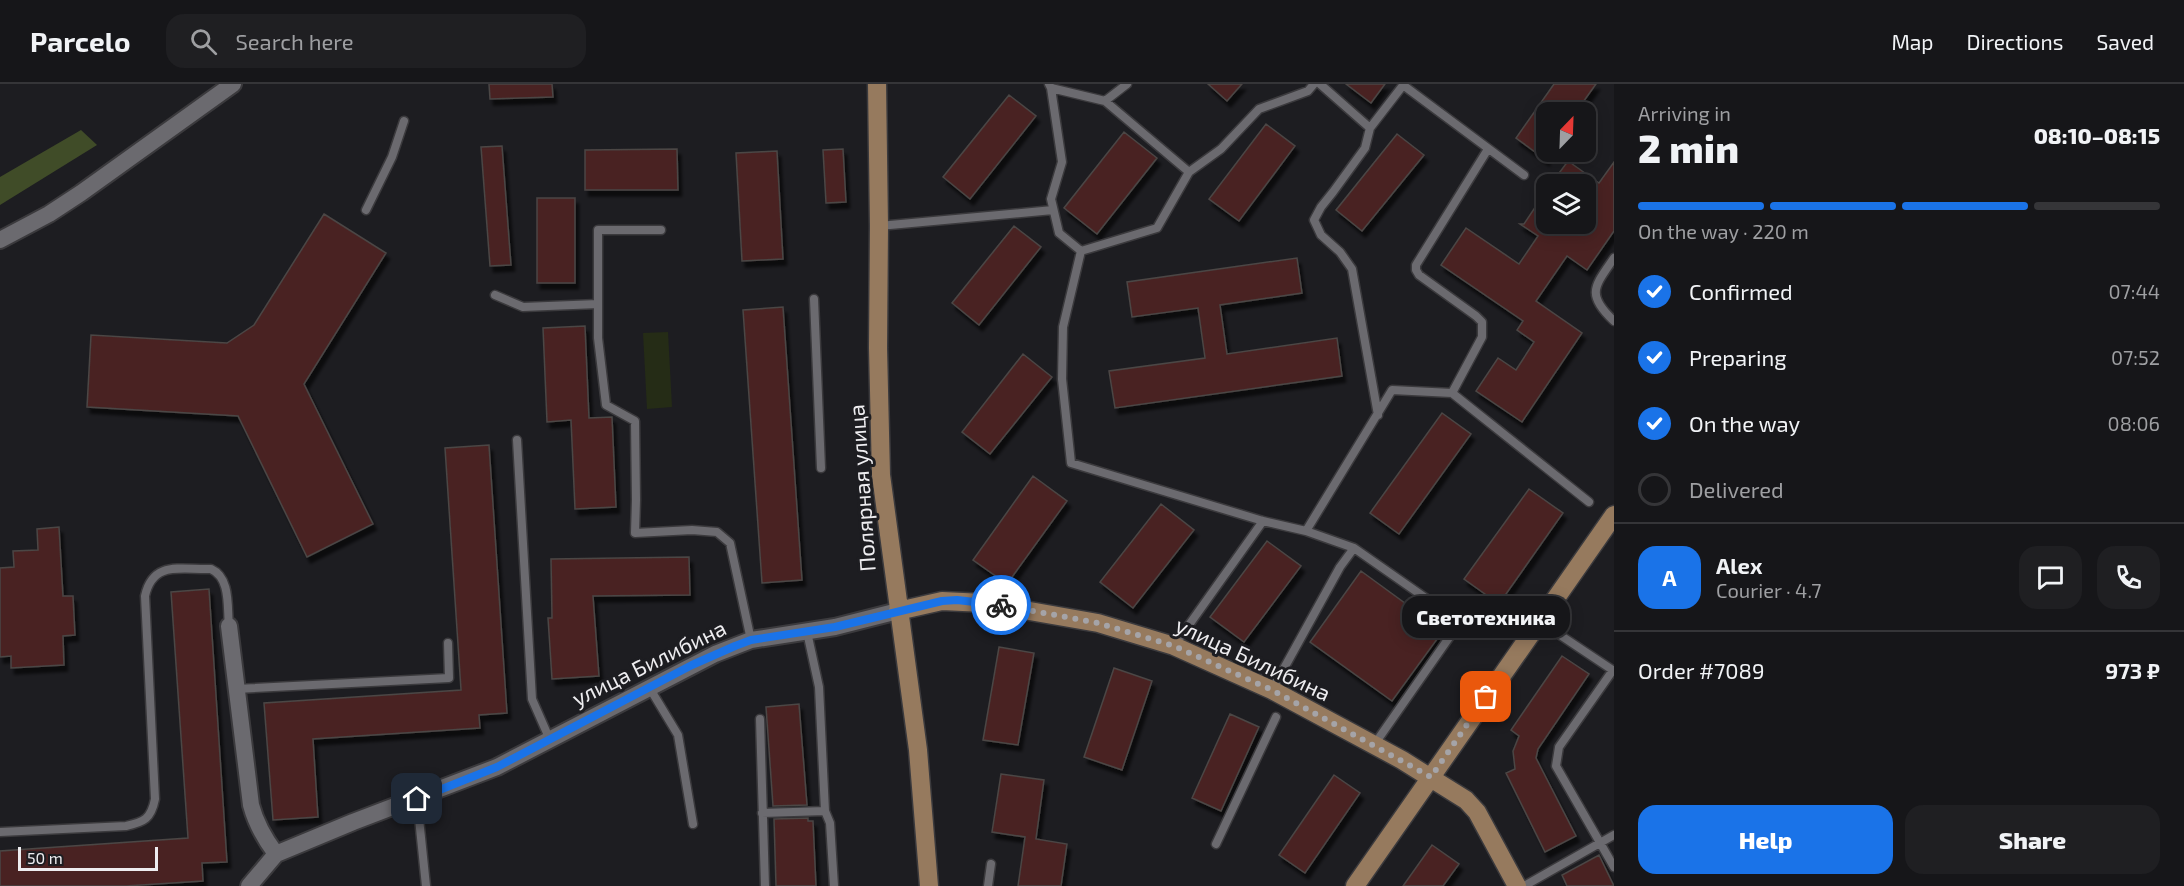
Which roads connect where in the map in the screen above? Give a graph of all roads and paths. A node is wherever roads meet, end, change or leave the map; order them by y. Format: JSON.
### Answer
{"nodes":[{"id":1,"x":233,"y":84,"type":"edge"},
{"id":2,"x":877,"y":84,"type":"edge"},
{"id":3,"x":1127,"y":84,"type":"edge"},
{"id":4,"x":1314,"y":84,"type":"edge"},
{"id":5,"x":1320,"y":84,"type":"edge"},
{"id":6,"x":1404,"y":85,"type":"edge"},
{"id":7,"x":1050,"y":86,"type":"edge"},
{"id":8,"x":1105,"y":102,"type":"junction"},
{"id":9,"x":404,"y":121,"type":"dead end"},
{"id":10,"x":1370,"y":128,"type":"junction"},
{"id":11,"x":1488,"y":149,"type":"junction"},
{"id":12,"x":1189,"y":172,"type":"junction"},
{"id":13,"x":1524,"y":175,"type":"dead end"},
{"id":14,"x":366,"y":210,"type":"dead end"},
{"id":15,"x":1053,"y":210,"type":"junction"},
{"id":16,"x":879,"y":226,"type":"junction"},
{"id":17,"x":661,"y":230,"type":"dead end"},
{"id":18,"x":0,"y":240,"type":"edge"},
{"id":19,"x":1081,"y":251,"type":"junction"},
{"id":20,"x":1614,"y":258,"type":"edge"},
{"id":21,"x":495,"y":295,"type":"dead end"},
{"id":22,"x":814,"y":299,"type":"dead end"},
{"id":23,"x":598,"y":304,"type":"junction"},
{"id":24,"x":1614,"y":321,"type":"edge"},
{"id":25,"x":1452,"y":393,"type":"junction"},
{"id":26,"x":1378,"y":414,"type":"junction"},
{"id":27,"x":518,"y":440,"type":"dead end"},
{"id":28,"x":821,"y":468,"type":"dead end"},
{"id":29,"x":1589,"y":502,"type":"dead end"},
{"id":30,"x":1614,"y":515,"type":"edge"},
{"id":31,"x":1263,"y":521,"type":"junction"},
{"id":32,"x":1306,"y":531,"type":"junction"},
{"id":33,"x":1353,"y":548,"type":"junction"},
{"id":34,"x":898,"y":611,"type":"junction"},
{"id":35,"x":1539,"y":621,"type":"junction"},
{"id":36,"x":229,"y":626,"type":"joint"},
{"id":37,"x":807,"y":632,"type":"junction"},
{"id":38,"x":751,"y":640,"type":"junction"},
{"id":39,"x":448,"y":643,"type":"dead end"},
{"id":40,"x":1174,"y":646,"type":"junction"},
{"id":41,"x":1613,"y":670,"type":"edge"},
{"id":42,"x":649,"y":687,"type":"junction"},
{"id":43,"x":236,"y":689,"type":"junction"},
{"id":44,"x":1272,"y":690,"type":"junction"},
{"id":45,"x":1276,"y":717,"type":"dead end"},
{"id":46,"x":760,"y":718,"type":"dead end"},
{"id":47,"x":550,"y":740,"type":"junction"},
{"id":48,"x":1374,"y":745,"type":"junction"},
{"id":49,"x":1431,"y":777,"type":"junction"},
{"id":50,"x":417,"y":799,"type":"junction"},
{"id":51,"x":825,"y":812,"type":"junction"},
{"id":52,"x":762,"y":813,"type":"junction"},
{"id":53,"x":693,"y":824,"type":"dead end"},
{"id":54,"x":0,"y":832,"type":"edge"},
{"id":55,"x":1614,"y":835,"type":"edge"},
{"id":56,"x":1599,"y":843,"type":"junction"},
{"id":57,"x":1216,"y":844,"type":"dead end"},
{"id":58,"x":276,"y":854,"type":"junction"},
{"id":59,"x":991,"y":864,"type":"dead end"},
{"id":60,"x":1614,"y":867,"type":"edge"},
{"id":61,"x":249,"y":886,"type":"edge"},
{"id":62,"x":426,"y":886,"type":"edge"},
{"id":63,"x":765,"y":886,"type":"edge"},
{"id":64,"x":834,"y":886,"type":"edge"},
{"id":65,"x":929,"y":886,"type":"edge"},
{"id":66,"x":988,"y":886,"type":"edge"},
{"id":67,"x":1355,"y":886,"type":"edge"},
{"id":68,"x":1516,"y":886,"type":"edge"},
{"id":69,"x":1524,"y":886,"type":"edge"}],
"edges":[{"from":1,"to":18,"type":"street"},
{"from":2,"to":16,"type":"street","name":"Полярная улица"},
{"from":3,"to":8,"type":"lane"},
{"from":4,"to":12,"type":"lane"},
{"from":5,"to":10,"type":"lane"},
{"from":6,"to":10,"type":"lane"},
{"from":6,"to":11,"type":"lane"},
{"from":7,"to":8,"type":"lane"},
{"from":7,"to":15,"type":"lane"},
{"from":8,"to":12,"type":"lane"},
{"from":9,"to":14,"type":"lane"},
{"from":10,"to":26,"type":"lane"},
{"from":11,"to":13,"type":"lane"},
{"from":11,"to":25,"type":"lane"},
{"from":12,"to":19,"type":"lane"},
{"from":15,"to":16,"type":"lane"},
{"from":15,"to":19,"type":"lane"},
{"from":16,"to":34,"type":"street","name":"Полярная улица"},
{"from":17,"to":23,"type":"lane"},
{"from":19,"to":31,"type":"lane"},
{"from":20,"to":24,"type":"lane"},
{"from":21,"to":23,"type":"lane"},
{"from":22,"to":28,"type":"lane"},
{"from":23,"to":38,"type":"lane"},
{"from":25,"to":26,"type":"lane"},
{"from":25,"to":29,"type":"lane"},
{"from":26,"to":32,"type":"lane"},
{"from":27,"to":47,"type":"lane"},
{"from":30,"to":35,"type":"street"},
{"from":31,"to":32,"type":"lane"},
{"from":31,"to":40,"type":"lane"},
{"from":32,"to":33,"type":"lane"},
{"from":33,"to":44,"type":"lane"},
{"from":33,"to":48,"type":"lane"},
{"from":34,"to":37,"type":"street","name":"улица Билибина"},
{"from":34,"to":40,"type":"street","name":"улица Билибина"},
{"from":34,"to":65,"type":"street","name":"Полярная улица"},
{"from":35,"to":41,"type":"lane"},
{"from":35,"to":49,"type":"street"},
{"from":36,"to":43,"type":"street"},
{"from":36,"to":54,"type":"lane"},
{"from":37,"to":38,"type":"street","name":"улица Билибина"},
{"from":37,"to":51,"type":"lane"},
{"from":38,"to":42,"type":"street","name":"улица Билибина"},
{"from":39,"to":43,"type":"lane"},
{"from":40,"to":44,"type":"street","name":"улица Билибина"},
{"from":41,"to":56,"type":"lane"},
{"from":42,"to":47,"type":"street","name":"улица Билибина"},
{"from":42,"to":53,"type":"lane"},
{"from":43,"to":58,"type":"street"},
{"from":44,"to":48,"type":"street","name":"улица Билибина"},
{"from":45,"to":57,"type":"lane"},
{"from":46,"to":52,"type":"lane"},
{"from":47,"to":50,"type":"street","name":"улица Билибина"},
{"from":48,"to":49,"type":"street","name":"улица Билибина"},
{"from":49,"to":67,"type":"street"},
{"from":49,"to":68,"type":"street","name":"улица Билибина"},
{"from":50,"to":58,"type":"street","name":"улица Билибина"},
{"from":50,"to":62,"type":"lane"},
{"from":51,"to":52,"type":"lane"},
{"from":51,"to":64,"type":"lane"},
{"from":52,"to":63,"type":"lane"},
{"from":55,"to":56,"type":"lane"},
{"from":56,"to":60,"type":"lane"},
{"from":56,"to":69,"type":"lane"},
{"from":58,"to":61,"type":"street","name":"улица Билибина"},
{"from":59,"to":66,"type":"lane"}]}
